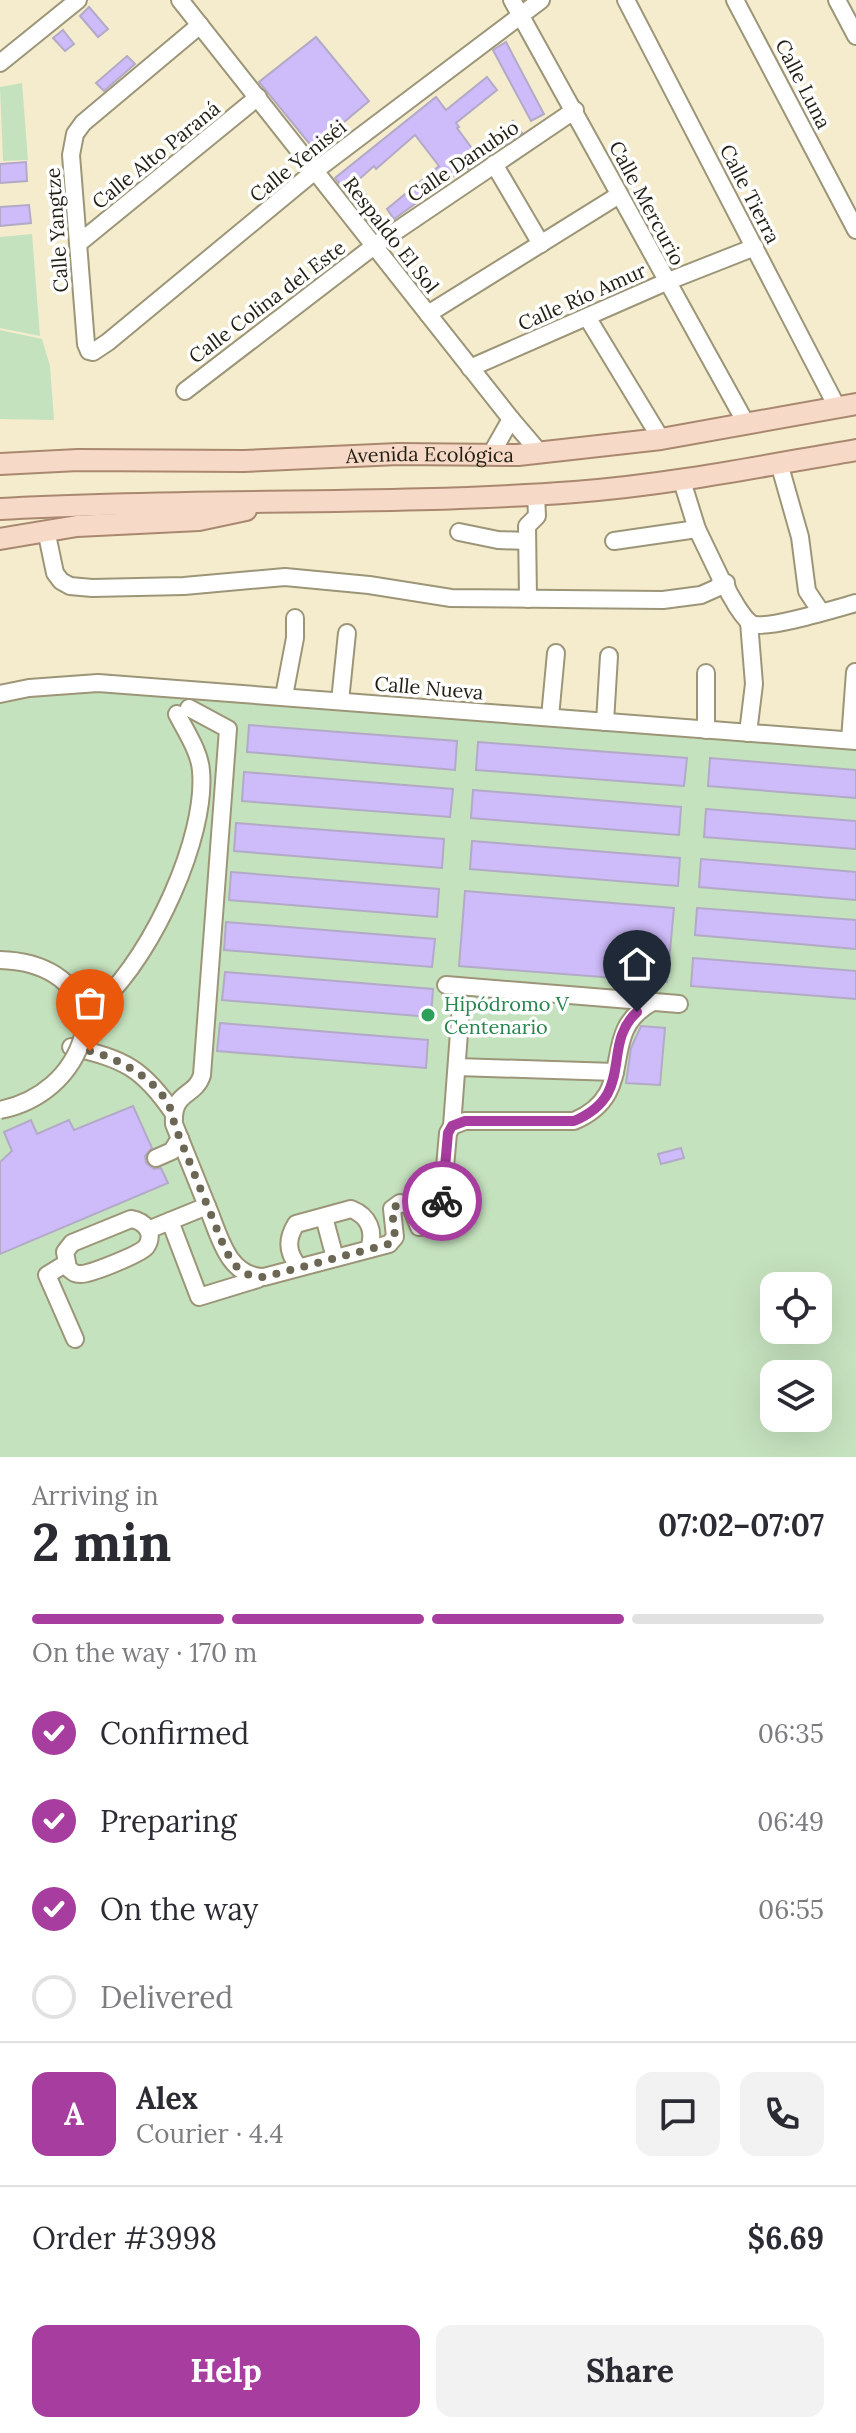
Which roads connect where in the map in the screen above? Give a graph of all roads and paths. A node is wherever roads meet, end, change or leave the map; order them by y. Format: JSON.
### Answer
{"nodes":[{"id":1,"x":78,"y":0,"type":"edge"},
{"id":2,"x":180,"y":0,"type":"edge"},
{"id":3,"x":512,"y":0,"type":"edge"},
{"id":4,"x":541,"y":0,"type":"edge"},
{"id":5,"x":626,"y":0,"type":"edge"},
{"id":6,"x":735,"y":0,"type":"edge"},
{"id":7,"x":837,"y":0,"type":"edge"},
{"id":8,"x":521,"y":15,"type":"junction"},
{"id":9,"x":200,"y":25,"type":"junction"},
{"id":10,"x":856,"y":36,"type":"edge"},
{"id":11,"x":0,"y":63,"type":"edge"},
{"id":12,"x":258,"y":97,"type":"junction"},
{"id":13,"x":575,"y":110,"type":"junction"},
{"id":14,"x":494,"y":164,"type":"junction"},
{"id":15,"x":316,"y":170,"type":"junction"},
{"id":16,"x":619,"y":195,"type":"junction"},
{"id":17,"x":856,"y":230,"type":"edge"},
{"id":18,"x":79,"y":243,"type":"junction"},
{"id":19,"x":541,"y":244,"type":"junction"},
{"id":20,"x":374,"y":246,"type":"junction"},
{"id":21,"x":755,"y":247,"type":"junction"},
{"id":22,"x":666,"y":282,"type":"junction"},
{"id":23,"x":428,"y":314,"type":"junction"},
{"id":24,"x":587,"y":317,"type":"junction"},
{"id":25,"x":86,"y":344,"type":"joint"},
{"id":26,"x":470,"y":368,"type":"junction"},
{"id":27,"x":185,"y":391,"type":"dead end"},
{"id":28,"x":846,"y":406,"type":"edge"},
{"id":29,"x":511,"y":419,"type":"junction"},
{"id":30,"x":747,"y":425,"type":"junction"},
{"id":31,"x":661,"y":439,"type":"junction"},
{"id":32,"x":856,"y":450,"type":"edge"},
{"id":33,"x":0,"y":452,"type":"edge"},
{"id":34,"x":540,"y":453,"type":"junction"},
{"id":35,"x":490,"y":456,"type":"junction"},
{"id":36,"x":78,"y":460,"type":"junction"},
{"id":37,"x":779,"y":463,"type":"junction"},
{"id":38,"x":0,"y":464,"type":"edge"},
{"id":39,"x":682,"y":481,"type":"junction"},
{"id":40,"x":536,"y":494,"type":"junction"},
{"id":41,"x":275,"y":501,"type":"junction"},
{"id":42,"x":0,"y":509,"type":"edge"},
{"id":43,"x":697,"y":529,"type":"junction"},
{"id":44,"x":46,"y":530,"type":"junction"},
{"id":45,"x":459,"y":532,"type":"dead end"},
{"id":46,"x":0,"y":539,"type":"edge"},
{"id":47,"x":527,"y":541,"type":"junction"},
{"id":48,"x":614,"y":541,"type":"dead end"},
{"id":49,"x":722,"y":585,"type":"junction"},
{"id":50,"x":528,"y":599,"type":"junction"},
{"id":51,"x":856,"y":603,"type":"edge"},
{"id":52,"x":821,"y":612,"type":"junction"},
{"id":53,"x":295,"y":618,"type":"dead end"},
{"id":54,"x":749,"y":622,"type":"junction"},
{"id":55,"x":347,"y":633,"type":"dead end"},
{"id":56,"x":556,"y":653,"type":"dead end"},
{"id":57,"x":609,"y":656,"type":"dead end"},
{"id":58,"x":855,"y":672,"type":"edge"},
{"id":59,"x":706,"y":673,"type":"dead end"},
{"id":60,"x":0,"y":694,"type":"edge"},
{"id":61,"x":284,"y":696,"type":"junction"},
{"id":62,"x":340,"y":701,"type":"junction"},
{"id":63,"x":550,"y":717,"type":"junction"},
{"id":64,"x":605,"y":722,"type":"junction"},
{"id":65,"x":706,"y":730,"type":"junction"},
{"id":66,"x":748,"y":733,"type":"junction"},
{"id":67,"x":853,"y":740,"type":"edge"},
{"id":68,"x":0,"y":960,"type":"edge"},
{"id":69,"x":446,"y":985,"type":"dead end"},
{"id":70,"x":653,"y":1002,"type":"junction"},
{"id":71,"x":679,"y":1004,"type":"dead end"},
{"id":72,"x":461,"y":1006,"type":"dead end"},
{"id":73,"x":77,"y":1016,"type":"junction"},
{"id":74,"x":77,"y":1042,"type":"junction"},
{"id":75,"x":457,"y":1067,"type":"junction"},
{"id":76,"x":615,"y":1072,"type":"junction"},
{"id":77,"x":0,"y":1110,"type":"edge"},
{"id":78,"x":174,"y":1114,"type":"junction"},
{"id":79,"x":452,"y":1126,"type":"junction"},
{"id":80,"x":180,"y":1138,"type":"junction"},
{"id":81,"x":156,"y":1158,"type":"dead end"},
{"id":82,"x":207,"y":1206,"type":"junction"},
{"id":83,"x":324,"y":1217,"type":"junction"},
{"id":84,"x":170,"y":1221,"type":"junction"},
{"id":85,"x":148,"y":1230,"type":"junction"},
{"id":86,"x":369,"y":1249,"type":"junction"},
{"id":87,"x":335,"y":1258,"type":"junction"},
{"id":88,"x":65,"y":1264,"type":"junction"},
{"id":89,"x":299,"y":1267,"type":"junction"},
{"id":90,"x":264,"y":1277,"type":"junction"},
{"id":91,"x":75,"y":1339,"type":"dead end"}],
"edges":[{"from":1,"to":11,"type":"street"},
{"from":2,"to":9,"type":"street","name":"Respaldo El Sol"},
{"from":3,"to":8,"type":"street","name":"Calle Mercurio"},
{"from":4,"to":8,"type":"street","name":"Calle Yeniséi"},
{"from":5,"to":21,"type":"street","name":"Calle Tierra"},
{"from":6,"to":17,"type":"street","name":"Calle Luna"},
{"from":7,"to":10,"type":"street"},
{"from":8,"to":13,"type":"street","name":"Calle Mercurio"},
{"from":8,"to":15,"type":"street","name":"Calle Yeniséi"},
{"from":9,"to":12,"type":"street","name":"Respaldo El Sol"},
{"from":9,"to":18,"type":"street","name":"Calle Yangtze"},
{"from":12,"to":15,"type":"street","name":"Respaldo El Sol"},
{"from":12,"to":18,"type":"street","name":"Calle Alto Paraná"},
{"from":13,"to":14,"type":"street","name":"Calle Danubio"},
{"from":13,"to":16,"type":"street","name":"Calle Mercurio"},
{"from":14,"to":19,"type":"street"},
{"from":14,"to":20,"type":"street","name":"Calle Danubio"},
{"from":15,"to":20,"type":"street","name":"Respaldo El Sol"},
{"from":15,"to":25,"type":"street","name":"Calle Yeniséi"},
{"from":16,"to":19,"type":"street"},
{"from":16,"to":22,"type":"street","name":"Calle Mercurio"},
{"from":18,"to":25,"type":"street","name":"Calle Yangtze"},
{"from":19,"to":23,"type":"street"},
{"from":20,"to":23,"type":"street","name":"Respaldo El Sol"},
{"from":20,"to":27,"type":"street","name":"Calle Colina del Este"},
{"from":21,"to":22,"type":"street","name":"Calle Río Amur"},
{"from":21,"to":28,"type":"street","name":"Calle Tierra"},
{"from":22,"to":24,"type":"street","name":"Calle Río Amur"},
{"from":22,"to":30,"type":"street","name":"Calle Mercurio"},
{"from":23,"to":26,"type":"street","name":"Respaldo El Sol"},
{"from":24,"to":26,"type":"street","name":"Calle Río Amur"},
{"from":24,"to":31,"type":"street"},
{"from":26,"to":29,"type":"street","name":"Respaldo El Sol"},
{"from":28,"to":30,"type":"main road","name":"Avenida Ecológica"},
{"from":29,"to":34,"type":"street","name":"Respaldo El Sol"},
{"from":29,"to":35,"type":"street"},
{"from":30,"to":31,"type":"main road","name":"Avenida Ecológica"},
{"from":31,"to":34,"type":"main road","name":"Avenida Ecológica"},
{"from":32,"to":37,"type":"main road","name":"Avenida Ecológica"},
{"from":33,"to":36,"type":"main road"},
{"from":34,"to":35,"type":"main road","name":"Avenida Ecológica"},
{"from":35,"to":36,"type":"main road","name":"Avenida Ecológica"},
{"from":36,"to":38,"type":"main road","name":"Avenida Ecológica"},
{"from":37,"to":39,"type":"main road","name":"Avenida Ecológica"},
{"from":37,"to":52,"type":"street"},
{"from":39,"to":40,"type":"main road","name":"Avenida Ecológica"},
{"from":39,"to":43,"type":"street"},
{"from":40,"to":41,"type":"main road","name":"Avenida Ecológica"},
{"from":40,"to":47,"type":"street"},
{"from":41,"to":42,"type":"main road","name":"Avenida Ecológica"},
{"from":41,"to":44,"type":"main road"},
{"from":43,"to":48,"type":"street"},
{"from":43,"to":49,"type":"street"},
{"from":44,"to":46,"type":"main road"},
{"from":44,"to":50,"type":"street"},
{"from":45,"to":47,"type":"street"},
{"from":47,"to":50,"type":"street"},
{"from":49,"to":50,"type":"street"},
{"from":49,"to":54,"type":"street"},
{"from":51,"to":52,"type":"street"},
{"from":52,"to":54,"type":"street"},
{"from":53,"to":61,"type":"street"},
{"from":54,"to":66,"type":"street"},
{"from":55,"to":62,"type":"street"},
{"from":56,"to":63,"type":"street"},
{"from":57,"to":64,"type":"street"},
{"from":58,"to":67,"type":"street"},
{"from":59,"to":65,"type":"street"},
{"from":60,"to":61,"type":"street","name":"Calle Nueva"},
{"from":61,"to":62,"type":"street","name":"Calle Nueva"},
{"from":62,"to":63,"type":"street","name":"Calle Nueva"},
{"from":63,"to":64,"type":"street","name":"Calle Nueva"},
{"from":64,"to":65,"type":"street","name":"Calle Nueva"},
{"from":65,"to":66,"type":"street","name":"Calle Nueva"},
{"from":66,"to":67,"type":"street","name":"Calle Nueva"},
{"from":68,"to":73,"type":"street"},
{"from":69,"to":70,"type":"street"},
{"from":70,"to":71,"type":"street"},
{"from":70,"to":76,"type":"street"},
{"from":72,"to":75,"type":"street"},
{"from":73,"to":74,"type":"street"},
{"from":73,"to":78,"type":"street"},
{"from":74,"to":77,"type":"street","bridge":true},
{"from":74,"to":78,"type":"street"},
{"from":75,"to":76,"type":"street"},
{"from":75,"to":79,"type":"street"},
{"from":76,"to":79,"type":"street"},
{"from":78,"to":80,"type":"street"},
{"from":79,"to":86,"type":"street"},
{"from":80,"to":81,"type":"street"},
{"from":80,"to":82,"type":"street"},
{"from":82,"to":84,"type":"street"},
{"from":82,"to":90,"type":"street"},
{"from":83,"to":86,"type":"street"},
{"from":83,"to":87,"type":"street"},
{"from":83,"to":89,"type":"street"},
{"from":84,"to":85,"type":"street"},
{"from":84,"to":90,"type":"street"},
{"from":85,"to":88,"type":"street"},
{"from":85,"to":88,"type":"street"},
{"from":86,"to":87,"type":"street"},
{"from":87,"to":89,"type":"street"},
{"from":88,"to":91,"type":"street"},
{"from":89,"to":90,"type":"street"}]}
